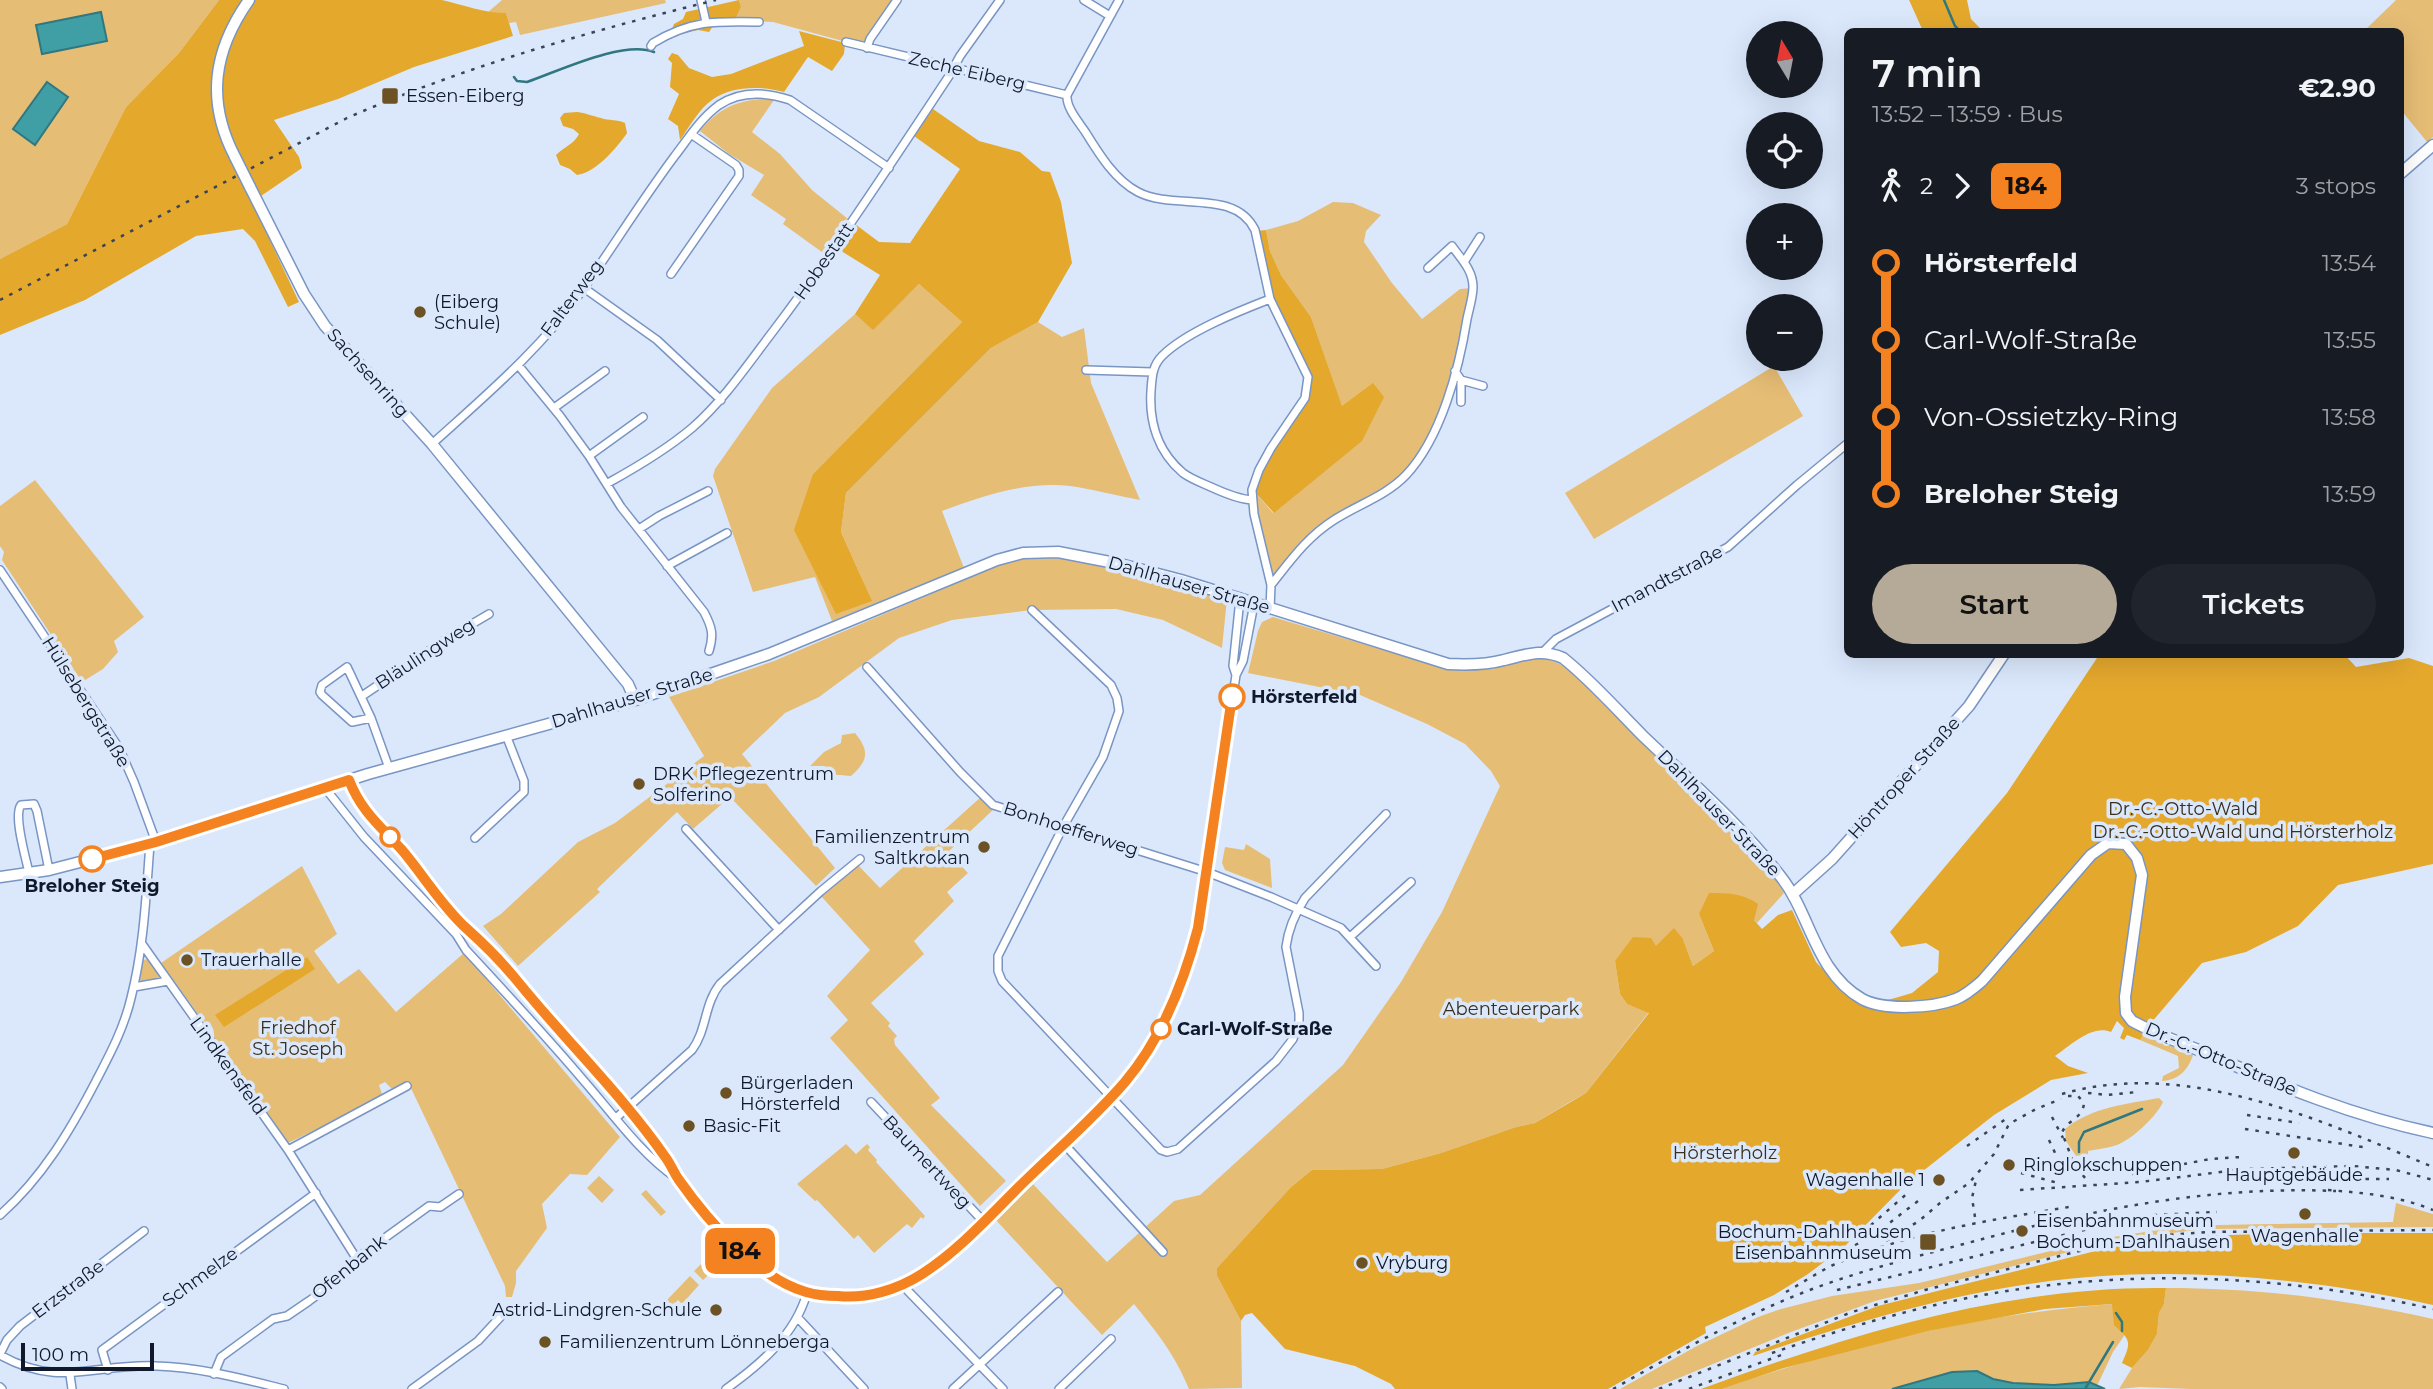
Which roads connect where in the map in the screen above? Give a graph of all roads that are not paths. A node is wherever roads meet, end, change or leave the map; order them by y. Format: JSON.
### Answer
{"nodes":[{"id":1,"x":249,"y":0,"type":"edge"},
{"id":2,"x":701,"y":0,"type":"edge"},
{"id":3,"x":897,"y":0,"type":"edge"},
{"id":4,"x":1000,"y":0,"type":"edge"},
{"id":5,"x":1084,"y":0,"type":"edge"},
{"id":6,"x":1119,"y":0,"type":"edge"},
{"id":7,"x":1110,"y":16,"type":"junction"},
{"id":8,"x":706,"y":22,"type":"junction"},
{"id":9,"x":759,"y":22,"type":"dead end"},
{"id":10,"x":846,"y":42,"type":"dead end"},
{"id":11,"x":651,"y":46,"type":"dead end"},
{"id":12,"x":867,"y":48,"type":"junction"},
{"id":13,"x":953,"y":68,"type":"junction"},
{"id":14,"x":1067,"y":95,"type":"junction"},
{"id":15,"x":691,"y":134,"type":"junction"},
{"id":16,"x":2433,"y":145,"type":"edge"},
{"id":17,"x":889,"y":167,"type":"junction"},
{"id":18,"x":2404,"y":170,"type":"edge"},
{"id":19,"x":1480,"y":237,"type":"dead end"},
{"id":20,"x":1464,"y":262,"type":"junction"},
{"id":21,"x":1427,"y":268,"type":"dead end"},
{"id":22,"x":671,"y":274,"type":"dead end"},
{"id":23,"x":584,"y":288,"type":"junction"},
{"id":24,"x":1270,"y":299,"type":"junction"},
{"id":25,"x":518,"y":365,"type":"junction"},
{"id":26,"x":1086,"y":370,"type":"dead end"},
{"id":27,"x":605,"y":371,"type":"dead end"},
{"id":28,"x":1455,"y":371,"type":"junction"},
{"id":29,"x":1152,"y":372,"type":"junction"},
{"id":30,"x":1461,"y":380,"type":"junction"},
{"id":31,"x":1483,"y":386,"type":"dead end"},
{"id":32,"x":721,"y":400,"type":"junction"},
{"id":33,"x":1461,"y":402,"type":"dead end"},
{"id":34,"x":554,"y":408,"type":"junction"},
{"id":35,"x":643,"y":417,"type":"dead end"},
{"id":36,"x":432,"y":444,"type":"junction"},
{"id":37,"x":1844,"y":446,"type":"edge"},
{"id":38,"x":589,"y":456,"type":"junction"},
{"id":39,"x":608,"y":483,"type":"junction"},
{"id":40,"x":708,"y":491,"type":"dead end"},
{"id":41,"x":1252,"y":500,"type":"junction"},
{"id":42,"x":639,"y":529,"type":"junction"},
{"id":43,"x":727,"y":533,"type":"dead end"},
{"id":44,"x":667,"y":566,"type":"junction"},
{"id":45,"x":0,"y":570,"type":"edge"},
{"id":46,"x":1271,"y":585,"type":"junction"},
{"id":47,"x":1240,"y":599,"type":"junction"},
{"id":48,"x":1254,"y":604,"type":"junction"},
{"id":49,"x":1270,"y":608,"type":"junction"},
{"id":50,"x":1032,"y":610,"type":"dead end"},
{"id":51,"x":489,"y":614,"type":"dead end"},
{"id":52,"x":709,"y":651,"type":"dead end"},
{"id":53,"x":1543,"y":652,"type":"junction"},
{"id":54,"x":2001,"y":658,"type":"edge"},
{"id":55,"x":867,"y":667,"type":"dead end"},
{"id":56,"x":1236,"y":675,"type":"junction"},
{"id":57,"x":362,"y":696,"type":"junction"},
{"id":58,"x":635,"y":700,"type":"junction"},
{"id":59,"x":371,"y":718,"type":"junction"},
{"id":60,"x":506,"y":735,"type":"junction"},
{"id":61,"x":389,"y":768,"type":"junction"},
{"id":62,"x":349,"y":780,"type":"junction"},
{"id":63,"x":325,"y":788,"type":"junction"},
{"id":64,"x":1386,"y":814,"type":"dead end"},
{"id":65,"x":1063,"y":827,"type":"junction"},
{"id":66,"x":686,"y":829,"type":"dead end"},
{"id":67,"x":475,"y":838,"type":"dead end"},
{"id":68,"x":153,"y":843,"type":"junction"},
{"id":69,"x":860,"y":859,"type":"dead end"},
{"id":70,"x":49,"y":870,"type":"junction"},
{"id":71,"x":1207,"y":872,"type":"junction"},
{"id":72,"x":29,"y":873,"type":"junction"},
{"id":73,"x":0,"y":877,"type":"edge"},
{"id":74,"x":1411,"y":882,"type":"dead end"},
{"id":75,"x":1793,"y":894,"type":"junction"},
{"id":76,"x":1298,"y":908,"type":"junction"},
{"id":77,"x":779,"y":930,"type":"junction"},
{"id":78,"x":1350,"y":937,"type":"junction"},
{"id":79,"x":142,"y":943,"type":"junction"},
{"id":80,"x":1376,"y":966,"type":"dead end"},
{"id":81,"x":1840,"y":980,"type":"joint"},
{"id":82,"x":168,"y":981,"type":"junction"},
{"id":83,"x":134,"y":987,"type":"junction"},
{"id":84,"x":407,"y":1086,"type":"dead end"},
{"id":85,"x":1112,"y":1097,"type":"junction"},
{"id":86,"x":871,"y":1102,"type":"dead end"},
{"id":87,"x":626,"y":1108,"type":"junction"},
{"id":88,"x":616,"y":1118,"type":"junction"},
{"id":89,"x":2433,"y":1133,"type":"edge"},
{"id":90,"x":1064,"y":1144,"type":"junction"},
{"id":91,"x":288,"y":1150,"type":"junction"},
{"id":92,"x":679,"y":1181,"type":"junction"},
{"id":93,"x":316,"y":1193,"type":"junction"},
{"id":94,"x":458,"y":1194,"type":"dead end"},
{"id":95,"x":1,"y":1212,"type":"edge"},
{"id":96,"x":983,"y":1221,"type":"junction"},
{"id":97,"x":144,"y":1231,"type":"dead end"},
{"id":98,"x":1163,"y":1251,"type":"dead end"},
{"id":99,"x":358,"y":1261,"type":"junction"},
{"id":100,"x":904,"y":1284,"type":"junction"},
{"id":101,"x":1058,"y":1292,"type":"dead end"},
{"id":102,"x":807,"y":1293,"type":"junction"},
{"id":103,"x":503,"y":1314,"type":"dead end"},
{"id":104,"x":798,"y":1318,"type":"junction"},
{"id":105,"x":1111,"y":1339,"type":"dead end"},
{"id":106,"x":0,"y":1355,"type":"edge"},
{"id":107,"x":979,"y":1363,"type":"junction"},
{"id":108,"x":108,"y":1370,"type":"junction"},
{"id":109,"x":214,"y":1374,"type":"junction"},
{"id":110,"x":70,"y":1376,"type":"junction"},
{"id":111,"x":72,"y":1389,"type":"edge"},
{"id":112,"x":284,"y":1389,"type":"edge"},
{"id":113,"x":412,"y":1389,"type":"edge"},
{"id":114,"x":726,"y":1389,"type":"edge"},
{"id":115,"x":864,"y":1389,"type":"edge"},
{"id":116,"x":953,"y":1389,"type":"edge"},
{"id":117,"x":1003,"y":1389,"type":"edge"},
{"id":118,"x":1059,"y":1389,"type":"edge"}],
"edges":[{"from":1,"to":36,"type":"street","name":"Sachsenring","bridge":true},
{"from":2,"to":8,"type":"street"},
{"from":3,"to":12,"type":"street"},
{"from":4,"to":13,"type":"street","name":"Hobestatt"},
{"from":5,"to":7,"type":"street"},
{"from":6,"to":7,"type":"street"},
{"from":7,"to":14,"type":"street"},
{"from":8,"to":9,"type":"street"},
{"from":8,"to":11,"type":"street"},
{"from":10,"to":12,"type":"street","name":"Zeche Eiberg"},
{"from":12,"to":13,"type":"street","name":"Zeche Eiberg"},
{"from":13,"to":14,"type":"street","name":"Zeche Eiberg"},
{"from":13,"to":17,"type":"street","name":"Hobestatt"},
{"from":14,"to":24,"type":"street"},
{"from":15,"to":17,"type":"street","name":"Falterweg"},
{"from":15,"to":22,"type":"street"},
{"from":15,"to":23,"type":"street","name":"Falterweg"},
{"from":16,"to":18,"type":"street"},
{"from":17,"to":32,"type":"street","name":"Hobestatt"},
{"from":19,"to":20,"type":"street"},
{"from":20,"to":21,"type":"street"},
{"from":20,"to":28,"type":"street"},
{"from":23,"to":25,"type":"street","name":"Falterweg"},
{"from":23,"to":32,"type":"street"},
{"from":24,"to":29,"type":"street"},
{"from":24,"to":41,"type":"street"},
{"from":25,"to":34,"type":"street"},
{"from":25,"to":36,"type":"street","name":"Falterweg"},
{"from":26,"to":29,"type":"street"},
{"from":27,"to":34,"type":"street"},
{"from":28,"to":30,"type":"street"},
{"from":28,"to":46,"type":"street"},
{"from":29,"to":41,"type":"street"},
{"from":30,"to":31,"type":"street"},
{"from":30,"to":33,"type":"street"},
{"from":32,"to":39,"type":"street","name":"Hobestatt"},
{"from":34,"to":38,"type":"street"},
{"from":35,"to":38,"type":"street"},
{"from":36,"to":58,"type":"street","name":"Sachsenring"},
{"from":37,"to":53,"type":"street","name":"Imandtstraße"},
{"from":38,"to":39,"type":"street"},
{"from":39,"to":42,"type":"street"},
{"from":40,"to":42,"type":"street"},
{"from":41,"to":46,"type":"street"},
{"from":42,"to":44,"type":"street"},
{"from":43,"to":44,"type":"street"},
{"from":44,"to":52,"type":"street"},
{"from":45,"to":68,"type":"street","name":"Hülsebergstraße"},
{"from":46,"to":49,"type":"street"},
{"from":47,"to":48,"type":"street","name":"Dahlhauser Straße"},
{"from":47,"to":56,"type":"street"},
{"from":47,"to":58,"type":"street","name":"Dahlhauser Straße"},
{"from":48,"to":49,"type":"street","name":"Dahlhauser Straße"},
{"from":48,"to":56,"type":"street"},
{"from":49,"to":53,"type":"street","name":"Dahlhauser Straße"},
{"from":50,"to":65,"type":"street"},
{"from":51,"to":57,"type":"street","name":"Bläulingweg"},
{"from":53,"to":75,"type":"street","name":"Dahlhauser Straße"},
{"from":54,"to":75,"type":"street","name":"Höntroper Straße"},
{"from":55,"to":65,"type":"street","name":"Bonhoefferweg"},
{"from":56,"to":71,"type":"street"},
{"from":57,"to":59,"type":"street"},
{"from":57,"to":59,"type":"street"},
{"from":58,"to":60,"type":"street","name":"Dahlhauser Straße"},
{"from":59,"to":61,"type":"street"},
{"from":60,"to":61,"type":"street","name":"Dahlhauser Straße"},
{"from":60,"to":67,"type":"street"},
{"from":61,"to":62,"type":"street","name":"Dahlhauser Straße"},
{"from":62,"to":63,"type":"street","name":"Dahlhauser Straße"},
{"from":62,"to":87,"type":"street"},
{"from":63,"to":68,"type":"street","name":"Dahlhauser Straße"},
{"from":63,"to":88,"type":"street"},
{"from":64,"to":76,"type":"street"},
{"from":65,"to":71,"type":"street","name":"Bonhoefferweg"},
{"from":65,"to":85,"type":"street"},
{"from":66,"to":77,"type":"street"},
{"from":68,"to":70,"type":"street","name":"Dahlhauser Straße"},
{"from":68,"to":79,"type":"street"},
{"from":69,"to":77,"type":"street"},
{"from":70,"to":72,"type":"street","name":"Dahlhauser Straße"},
{"from":70,"to":72,"type":"street"},
{"from":71,"to":76,"type":"street","name":"Bonhoefferweg"},
{"from":71,"to":85,"type":"street"},
{"from":72,"to":73,"type":"street","name":"Dahlhauser Straße"},
{"from":74,"to":78,"type":"street"},
{"from":75,"to":81,"type":"street","name":"Dahlhauser Straße"},
{"from":76,"to":78,"type":"street","name":"Bonhoefferweg"},
{"from":76,"to":85,"type":"street"},
{"from":77,"to":87,"type":"street"},
{"from":78,"to":80,"type":"street","name":"Bonhoefferweg"},
{"from":79,"to":82,"type":"street","name":"Lindkensfeld"},
{"from":79,"to":83,"type":"street"},
{"from":81,"to":89,"type":"street","name":"Dr.-C.-Otto-Straße"},
{"from":82,"to":83,"type":"street"},
{"from":82,"to":91,"type":"street","name":"Lindkensfeld"},
{"from":83,"to":95,"type":"street"},
{"from":84,"to":91,"type":"street"},
{"from":85,"to":90,"type":"street"},
{"from":86,"to":96,"type":"street","name":"Baumertweg"},
{"from":87,"to":88,"type":"street"},
{"from":87,"to":92,"type":"street"},
{"from":88,"to":92,"type":"street"},
{"from":90,"to":96,"type":"street"},
{"from":90,"to":98,"type":"street"},
{"from":91,"to":93,"type":"street","name":"Lindkensfeld"},
{"from":92,"to":102,"type":"street"},
{"from":93,"to":99,"type":"street","name":"Lindkensfeld"},
{"from":93,"to":108,"type":"street","name":"Schmelze"},
{"from":94,"to":99,"type":"street","name":"Ofenbank"},
{"from":96,"to":100,"type":"street"},
{"from":97,"to":106,"type":"street","name":"Erzstraße"},
{"from":99,"to":109,"type":"street","name":"Ofenbank"},
{"from":100,"to":102,"type":"street"},
{"from":100,"to":107,"type":"street"},
{"from":101,"to":107,"type":"street"},
{"from":102,"to":104,"type":"street"},
{"from":103,"to":113,"type":"street"},
{"from":104,"to":114,"type":"street"},
{"from":104,"to":115,"type":"street"},
{"from":105,"to":118,"type":"street"},
{"from":106,"to":110,"type":"street"},
{"from":107,"to":116,"type":"street"},
{"from":107,"to":117,"type":"street"},
{"from":108,"to":109,"type":"street"},
{"from":108,"to":110,"type":"street"},
{"from":109,"to":112,"type":"street"},
{"from":110,"to":111,"type":"street"}]}
